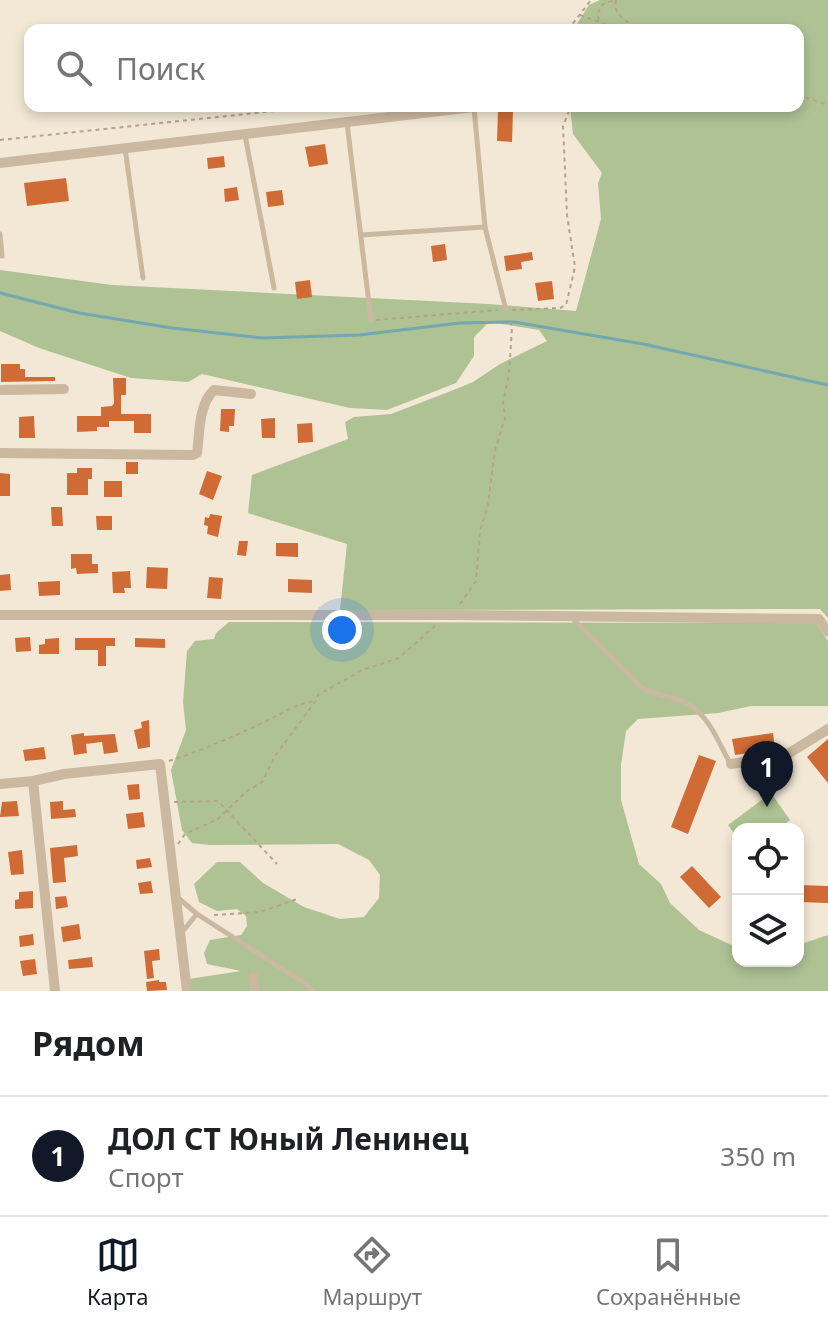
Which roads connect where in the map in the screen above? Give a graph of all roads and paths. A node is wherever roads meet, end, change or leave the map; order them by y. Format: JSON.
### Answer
{"nodes":[{"id":1,"x":591,"y":0,"type":"edge"},
{"id":2,"x":615,"y":0,"type":"edge"},
{"id":3,"x":580,"y":15,"type":"junction"},
{"id":4,"x":600,"y":21,"type":"junction"},
{"id":5,"x":573,"y":24,"type":"edge"},
{"id":6,"x":606,"y":24,"type":"edge"},
{"id":7,"x":632,"y":24,"type":"edge"},
{"id":8,"x":804,"y":97,"type":"edge"},
{"id":9,"x":828,"y":105,"type":"edge"},
{"id":10,"x":265,"y":112,"type":"edge"},
{"id":11,"x":432,"y":112,"type":"edge"},
{"id":12,"x":474,"y":112,"type":"edge"},
{"id":13,"x":569,"y":112,"type":"edge"},
{"id":14,"x":347,"y":122,"type":"junction"},
{"id":15,"x":245,"y":134,"type":"junction"},
{"id":16,"x":0,"y":140,"type":"edge"},
{"id":17,"x":125,"y":148,"type":"junction"},
{"id":18,"x":0,"y":163,"type":"edge"},
{"id":19,"x":485,"y":227,"type":"junction"},
{"id":20,"x":0,"y":234,"type":"edge"},
{"id":21,"x":361,"y":235,"type":"junction"},
{"id":22,"x":2,"y":256,"type":"edge"},
{"id":23,"x":143,"y":278,"type":"dead end"},
{"id":24,"x":274,"y":288,"type":"dead end"},
{"id":25,"x":506,"y":310,"type":"junction"},
{"id":26,"x":371,"y":320,"type":"joint"},
{"id":27,"x":64,"y":389,"type":"dead end"},
{"id":28,"x":0,"y":390,"type":"edge"},
{"id":29,"x":251,"y":394,"type":"dead end"},
{"id":30,"x":0,"y":453,"type":"edge"},
{"id":31,"x":176,"y":601,"type":"dead end"},
{"id":32,"x":173,"y":614,"type":"junction"},
{"id":33,"x":0,"y":615,"type":"edge"},
{"id":34,"x":454,"y":615,"type":"junction"},
{"id":35,"x":571,"y":617,"type":"junction"},
{"id":36,"x":828,"y":632,"type":"edge"},
{"id":37,"x":316,"y":700,"type":"junction"},
{"id":38,"x":828,"y":729,"type":"edge"},
{"id":39,"x":160,"y":764,"type":"junction"},
{"id":40,"x":731,"y":764,"type":"joint"},
{"id":41,"x":33,"y":781,"type":"junction"},
{"id":42,"x":0,"y":784,"type":"edge"},
{"id":43,"x":163,"y":795,"type":"junction"},
{"id":44,"x":226,"y":810,"type":"junction"},
{"id":45,"x":170,"y":859,"type":"junction"},
{"id":46,"x":277,"y":864,"type":"dead end"},
{"id":47,"x":174,"y":893,"type":"junction"},
{"id":48,"x":297,"y":899,"type":"dead end"},
{"id":49,"x":197,"y":914,"type":"junction"},
{"id":50,"x":179,"y":936,"type":"junction"},
{"id":51,"x":253,"y":977,"type":"dead end"},
{"id":52,"x":55,"y":991,"type":"edge"},
{"id":53,"x":187,"y":991,"type":"edge"},
{"id":54,"x":255,"y":991,"type":"edge"},
{"id":55,"x":313,"y":991,"type":"edge"}],
"edges":[{"from":1,"to":3,"type":"path"},
{"from":2,"to":4,"type":"path"},
{"from":2,"to":7,"type":"path"},
{"from":3,"to":4,"type":"path"},
{"from":3,"to":5,"type":"path"},
{"from":4,"to":6,"type":"path"},
{"from":8,"to":9,"type":"path"},
{"from":10,"to":16,"type":"path"},
{"from":11,"to":14,"type":"street"},
{"from":12,"to":19,"type":"lane"},
{"from":13,"to":25,"type":"path"},
{"from":14,"to":15,"type":"street"},
{"from":14,"to":21,"type":"lane"},
{"from":15,"to":17,"type":"street"},
{"from":15,"to":24,"type":"lane"},
{"from":17,"to":18,"type":"street"},
{"from":17,"to":23,"type":"lane"},
{"from":19,"to":21,"type":"lane"},
{"from":19,"to":25,"type":"lane"},
{"from":20,"to":22,"type":"lane"},
{"from":21,"to":26,"type":"lane"},
{"from":25,"to":26,"type":"path"},
{"from":25,"to":34,"type":"path"},
{"from":27,"to":28,"type":"street"},
{"from":29,"to":30,"type":"street"},
{"from":31,"to":32,"type":"street"},
{"from":32,"to":33,"type":"street"},
{"from":32,"to":34,"type":"street"},
{"from":34,"to":35,"type":"street"},
{"from":34,"to":37,"type":"path"},
{"from":35,"to":36,"type":"street"},
{"from":35,"to":40,"type":"lane"},
{"from":37,"to":39,"type":"path"},
{"from":37,"to":44,"type":"path"},
{"from":38,"to":40,"type":"street"},
{"from":39,"to":41,"type":"street"},
{"from":39,"to":43,"type":"street"},
{"from":41,"to":42,"type":"street"},
{"from":41,"to":52,"type":"street"},
{"from":43,"to":44,"type":"path"},
{"from":43,"to":45,"type":"street"},
{"from":44,"to":45,"type":"path"},
{"from":44,"to":46,"type":"path"},
{"from":45,"to":47,"type":"street"},
{"from":47,"to":49,"type":"lane"},
{"from":47,"to":50,"type":"street"},
{"from":48,"to":49,"type":"path"},
{"from":49,"to":50,"type":"lane"},
{"from":49,"to":55,"type":"lane"},
{"from":50,"to":53,"type":"street"},
{"from":51,"to":54,"type":"street"}]}
